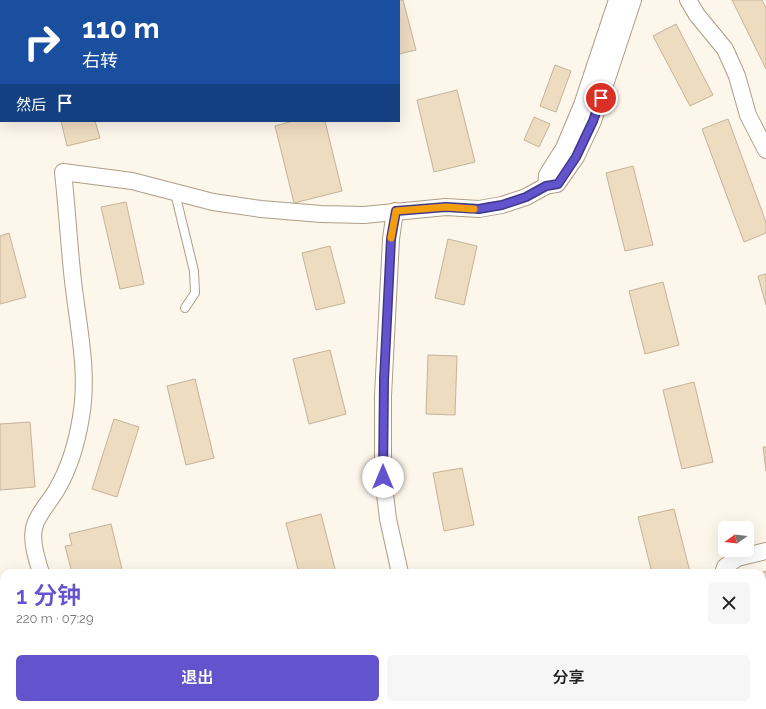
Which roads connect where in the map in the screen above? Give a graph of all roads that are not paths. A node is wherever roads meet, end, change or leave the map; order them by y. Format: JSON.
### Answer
{"nodes":[{"id":1,"x":617,"y":0,"type":"edge"},
{"id":2,"x":633,"y":0,"type":"edge"},
{"id":3,"x":688,"y":0,"type":"edge"},
{"id":4,"x":593,"y":70,"type":"junction"},
{"id":5,"x":609,"y":75,"type":"junction"},
{"id":6,"x":766,"y":150,"type":"edge"},
{"id":7,"x":570,"y":152,"type":"junction"},
{"id":8,"x":175,"y":193,"type":"junction"},
{"id":9,"x":396,"y":211,"type":"junction"},
{"id":10,"x":185,"y":308,"type":"dead end"},
{"id":11,"x":766,"y":551,"type":"edge"},
{"id":12,"x":40,"y":569,"type":"edge"},
{"id":13,"x":399,"y":569,"type":"edge"},
{"id":14,"x":724,"y":569,"type":"edge"}],
"edges":[{"from":1,"to":4,"type":"street"},
{"from":2,"to":5,"type":"street"},
{"from":3,"to":6,"type":"street"},
{"from":4,"to":5,"type":"street"},
{"from":4,"to":7,"type":"street"},
{"from":5,"to":7,"type":"street"},
{"from":7,"to":9,"type":"street"},
{"from":8,"to":9,"type":"street"},
{"from":8,"to":10,"type":"lane"},
{"from":8,"to":12,"type":"street"},
{"from":9,"to":13,"type":"street"},
{"from":11,"to":14,"type":"street"}]}
